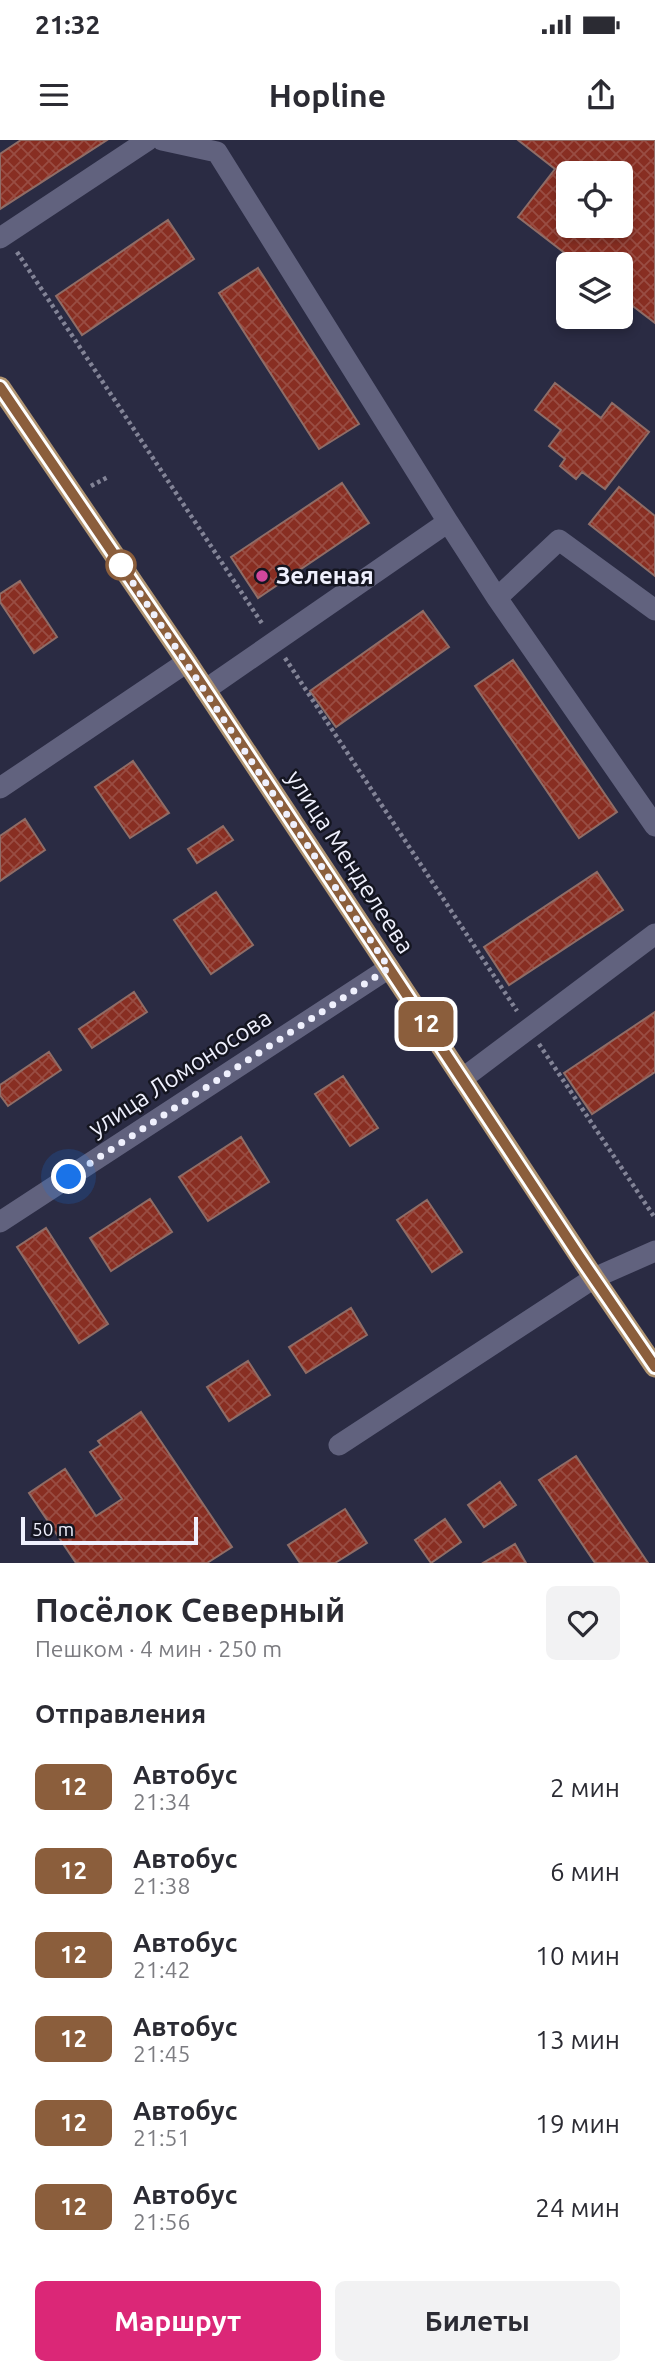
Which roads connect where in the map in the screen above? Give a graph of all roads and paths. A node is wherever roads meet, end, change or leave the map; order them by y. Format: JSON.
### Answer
{"nodes":[{"id":1,"x":148,"y":140,"type":"edge"},
{"id":2,"x":162,"y":140,"type":"edge"},
{"id":3,"x":3,"y":236,"type":"edge"},
{"id":4,"x":0,"y":387,"type":"edge"},
{"id":5,"x":448,"y":522,"type":"junction"},
{"id":6,"x":497,"y":598,"type":"junction"},
{"id":7,"x":655,"y":610,"type":"edge"},
{"id":8,"x":274,"y":641,"type":"junction"},
{"id":9,"x":187,"y":662,"type":"junction"},
{"id":10,"x":205,"y":690,"type":"junction"},
{"id":11,"x":0,"y":788,"type":"edge"},
{"id":12,"x":655,"y":826,"type":"edge"},
{"id":13,"x":655,"y":934,"type":"edge"},
{"id":14,"x":389,"y":968,"type":"junction"},
{"id":15,"x":528,"y":1028,"type":"junction"},
{"id":16,"x":462,"y":1079,"type":"junction"},
{"id":17,"x":655,"y":1218,"type":"edge"},
{"id":18,"x":0,"y":1222,"type":"edge"},
{"id":19,"x":655,"y":1251,"type":"edge"},
{"id":20,"x":594,"y":1278,"type":"junction"},
{"id":21,"x":655,"y":1367,"type":"edge"},
{"id":22,"x":339,"y":1445,"type":"dead end"}],
"edges":[{"from":1,"to":3,"type":"street"},
{"from":2,"to":5,"type":"street"},
{"from":3,"to":8,"type":"path"},
{"from":4,"to":9,"type":"main road","name":"улица Менделеева"},
{"from":5,"to":6,"type":"street"},
{"from":5,"to":8,"type":"street"},
{"from":6,"to":7,"type":"street"},
{"from":6,"to":12,"type":"street"},
{"from":8,"to":10,"type":"street"},
{"from":8,"to":15,"type":"path"},
{"from":9,"to":10,"type":"main road","name":"улица Менделеева"},
{"from":9,"to":11,"type":"street"},
{"from":10,"to":14,"type":"main road","name":"улица Менделеева"},
{"from":13,"to":15,"type":"street"},
{"from":14,"to":16,"type":"main road","name":"улица Менделеева"},
{"from":14,"to":18,"type":"street","name":"улица Ломоносова"},
{"from":15,"to":16,"type":"street"},
{"from":15,"to":17,"type":"path"},
{"from":16,"to":20,"type":"main road","name":"улица Менделеева"},
{"from":19,"to":20,"type":"street"},
{"from":20,"to":21,"type":"main road","name":"улица Менделеева"},
{"from":20,"to":22,"type":"street"}]}
